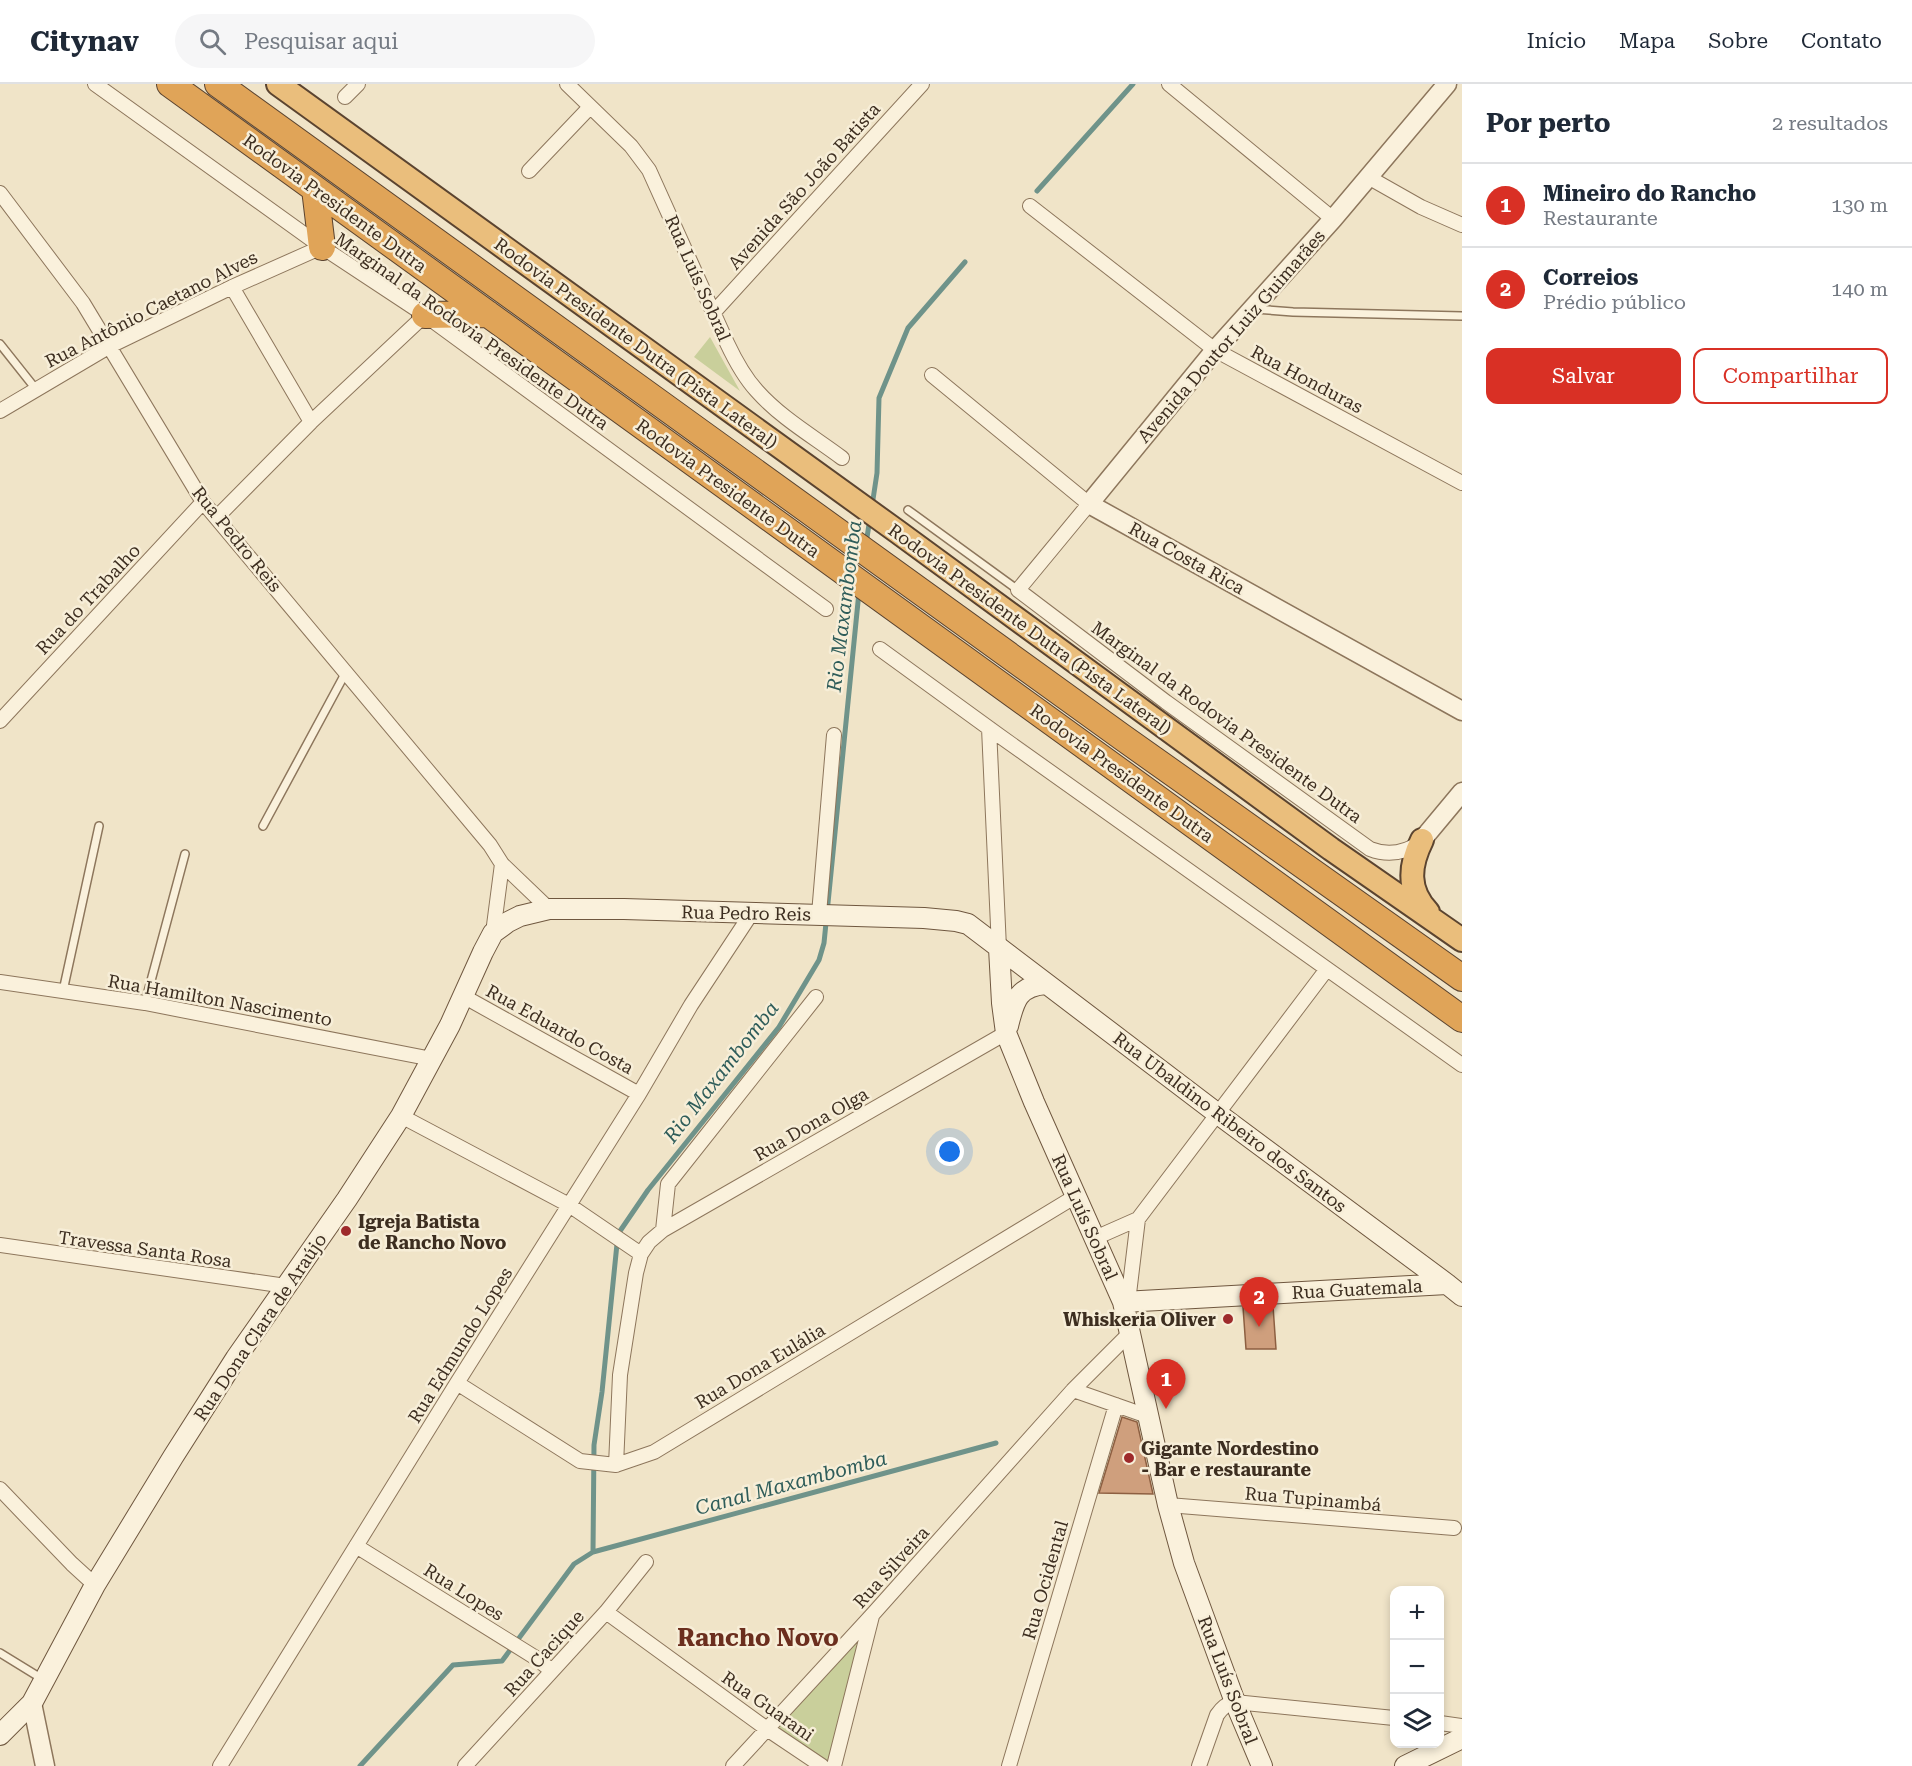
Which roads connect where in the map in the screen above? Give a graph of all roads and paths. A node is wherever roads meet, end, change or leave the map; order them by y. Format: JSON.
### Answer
{"nodes":[{"id":1,"x":94,"y":84,"type":"edge"},
{"id":2,"x":170,"y":84,"type":"edge"},
{"id":3,"x":218,"y":84,"type":"edge"},
{"id":4,"x":278,"y":84,"type":"edge"},
{"id":5,"x":358,"y":84,"type":"edge"},
{"id":6,"x":567,"y":84,"type":"edge"},
{"id":7,"x":922,"y":84,"type":"edge"},
{"id":8,"x":1169,"y":84,"type":"edge"},
{"id":9,"x":1447,"y":84,"type":"edge"},
{"id":10,"x":345,"y":97,"type":"dead end"},
{"id":11,"x":590,"y":107,"type":"junction"},
{"id":12,"x":529,"y":171,"type":"dead end"},
{"id":13,"x":1368,"y":177,"type":"junction"},
{"id":14,"x":315,"y":189,"type":"junction"},
{"id":15,"x":0,"y":193,"type":"edge"},
{"id":16,"x":1030,"y":206,"type":"dead end"},
{"id":17,"x":1333,"y":219,"type":"junction"},
{"id":18,"x":1462,"y":225,"type":"edge"},
{"id":19,"x":322,"y":247,"type":"junction"},
{"id":20,"x":232,"y":287,"type":"junction"},
{"id":21,"x":1254,"y":309,"type":"junction"},
{"id":22,"x":713,"y":313,"type":"junction"},
{"id":23,"x":488,"y":314,"type":"junction"},
{"id":24,"x":425,"y":315,"type":"junction"},
{"id":25,"x":1462,"y":316,"type":"edge"},
{"id":26,"x":0,"y":344,"type":"edge"},
{"id":27,"x":110,"y":346,"type":"junction"},
{"id":28,"x":1215,"y":350,"type":"junction"},
{"id":29,"x":932,"y":375,"type":"dead end"},
{"id":30,"x":35,"y":388,"type":"junction"},
{"id":31,"x":0,"y":411,"type":"edge"},
{"id":32,"x":310,"y":422,"type":"junction"},
{"id":33,"x":842,"y":458,"type":"dead end"},
{"id":34,"x":1462,"y":483,"type":"edge"},
{"id":35,"x":203,"y":502,"type":"junction"},
{"id":36,"x":1089,"y":504,"type":"junction"},
{"id":37,"x":908,"y":510,"type":"dead end"},
{"id":38,"x":217,"y":517,"type":"junction"},
{"id":39,"x":1018,"y":590,"type":"junction"},
{"id":40,"x":826,"y":609,"type":"dead end"},
{"id":41,"x":880,"y":649,"type":"dead end"},
{"id":42,"x":346,"y":672,"type":"junction"},
{"id":43,"x":1462,"y":711,"type":"edge"},
{"id":44,"x":0,"y":721,"type":"edge"},
{"id":45,"x":989,"y":728,"type":"junction"},
{"id":46,"x":834,"y":735,"type":"dead end"},
{"id":47,"x":1462,"y":792,"type":"edge"},
{"id":48,"x":99,"y":826,"type":"dead end"},
{"id":49,"x":263,"y":826,"type":"dead end"},
{"id":50,"x":1422,"y":840,"type":"junction"},
{"id":51,"x":185,"y":854,"type":"dead end"},
{"id":52,"x":502,"y":864,"type":"junction"},
{"id":53,"x":549,"y":909,"type":"junction"},
{"id":54,"x":751,"y":914,"type":"junction"},
{"id":55,"x":821,"y":914,"type":"junction"},
{"id":56,"x":493,"y":933,"type":"junction"},
{"id":57,"x":1453,"y":934,"type":"edge"},
{"id":58,"x":999,"y":948,"type":"junction"},
{"id":59,"x":1327,"y":969,"type":"junction"},
{"id":60,"x":1462,"y":978,"type":"edge"},
{"id":61,"x":0,"y":982,"type":"edge"},
{"id":62,"x":1046,"y":984,"type":"junction"},
{"id":63,"x":63,"y":991,"type":"junction"},
{"id":64,"x":463,"y":996,"type":"junction"},
{"id":65,"x":816,"y":997,"type":"dead end"},
{"id":66,"x":145,"y":1003,"type":"junction"},
{"id":67,"x":1462,"y":1019,"type":"edge"},
{"id":68,"x":1006,"y":1033,"type":"junction"},
{"id":69,"x":432,"y":1059,"type":"junction"},
{"id":70,"x":1462,"y":1065,"type":"edge"},
{"id":71,"x":639,"y":1094,"type":"junction"},
{"id":72,"x":1218,"y":1114,"type":"junction"},
{"id":73,"x":401,"y":1116,"type":"junction"},
{"id":74,"x":1076,"y":1196,"type":"junction"},
{"id":75,"x":569,"y":1205,"type":"junction"},
{"id":76,"x":1138,"y":1219,"type":"junction"},
{"id":77,"x":663,"y":1230,"type":"junction"},
{"id":78,"x":1095,"y":1238,"type":"junction"},
{"id":79,"x":0,"y":1245,"type":"edge"},
{"id":80,"x":641,"y":1254,"type":"junction"},
{"id":81,"x":286,"y":1286,"type":"junction"},
{"id":82,"x":1455,"y":1290,"type":"edge"},
{"id":83,"x":1125,"y":1302,"type":"junction"},
{"id":84,"x":1131,"y":1332,"type":"junction"},
{"id":85,"x":457,"y":1383,"type":"junction"},
{"id":86,"x":1073,"y":1390,"type":"junction"},
{"id":87,"x":1116,"y":1405,"type":"junction"},
{"id":88,"x":1150,"y":1417,"type":"junction"},
{"id":89,"x":612,"y":1464,"type":"junction"},
{"id":90,"x":0,"y":1489,"type":"edge"},
{"id":91,"x":1168,"y":1505,"type":"junction"},
{"id":92,"x":1454,"y":1528,"type":"dead end"},
{"id":93,"x":356,"y":1546,"type":"junction"},
{"id":94,"x":646,"y":1562,"type":"dead end"},
{"id":95,"x":95,"y":1585,"type":"junction"},
{"id":96,"x":606,"y":1612,"type":"junction"},
{"id":97,"x":873,"y":1614,"type":"junction"},
{"id":98,"x":0,"y":1653,"type":"edge"},
{"id":99,"x":552,"y":1671,"type":"junction"},
{"id":100,"x":44,"y":1680,"type":"junction"},
{"id":101,"x":1235,"y":1702,"type":"junction"},
{"id":102,"x":32,"y":1703,"type":"junction"},
{"id":103,"x":1390,"y":1718,"type":"edge"},
{"id":104,"x":1444,"y":1724,"type":"edge"},
{"id":105,"x":1462,"y":1726,"type":"edge"},
{"id":106,"x":767,"y":1729,"type":"junction"},
{"id":107,"x":0,"y":1735,"type":"edge"},
{"id":108,"x":1462,"y":1738,"type":"edge"},
{"id":109,"x":45,"y":1766,"type":"edge"},
{"id":110,"x":220,"y":1766,"type":"edge"},
{"id":111,"x":465,"y":1766,"type":"edge"},
{"id":112,"x":733,"y":1766,"type":"edge"},
{"id":113,"x":822,"y":1766,"type":"edge"},
{"id":114,"x":834,"y":1766,"type":"edge"},
{"id":115,"x":1009,"y":1766,"type":"edge"},
{"id":116,"x":1199,"y":1766,"type":"edge"},
{"id":117,"x":1262,"y":1766,"type":"edge"},
{"id":118,"x":1405,"y":1766,"type":"edge"}],
"edges":[{"from":1,"to":19,"type":"street","name":"Marginal da Rodovia Presidente Dutra"},
{"from":2,"to":14,"type":"highway","name":"Rodovia Presidente Dutra"},
{"from":3,"to":60,"type":"highway","name":"Rodovia Presidente Dutra"},
{"from":4,"to":57,"type":"highway","name":"Rodovia Presidente Dutra (Pista Lateral)"},
{"from":5,"to":10,"type":"street"},
{"from":6,"to":11,"type":"street","name":"Rua Luís Sobral"},
{"from":7,"to":22,"type":"street","name":"Avenida São João Batista"},
{"from":8,"to":17,"type":"street"},
{"from":9,"to":13,"type":"street","name":"Avenida Doutor Luiz Guimarães"},
{"from":11,"to":12,"type":"street"},
{"from":11,"to":22,"type":"street","name":"Rua Luís Sobral"},
{"from":13,"to":17,"type":"street","name":"Avenida Doutor Luiz Guimarães"},
{"from":13,"to":18,"type":"street"},
{"from":14,"to":19,"type":"highway"},
{"from":14,"to":23,"type":"highway","name":"Rodovia Presidente Dutra"},
{"from":15,"to":27,"type":"street","name":"Rua Pedro Reis"},
{"from":16,"to":28,"type":"street","name":"Rua Honduras"},
{"from":17,"to":21,"type":"street","name":"Avenida Doutor Luiz Guimarães"},
{"from":19,"to":20,"type":"street","name":"Rua Antônio Caetano Alves"},
{"from":19,"to":24,"type":"street","name":"Marginal da Rodovia Presidente Dutra"},
{"from":20,"to":27,"type":"street","name":"Rua Antônio Caetano Alves"},
{"from":20,"to":32,"type":"street"},
{"from":21,"to":25,"type":"lane"},
{"from":21,"to":28,"type":"street","name":"Avenida Doutor Luiz Guimarães"},
{"from":22,"to":33,"type":"street","name":"Rua Luís Sobral"},
{"from":23,"to":24,"type":"highway"},
{"from":23,"to":67,"type":"highway","name":"Rodovia Presidente Dutra"},
{"from":24,"to":32,"type":"street"},
{"from":24,"to":40,"type":"street","name":"Marginal da Rodovia Presidente Dutra"},
{"from":26,"to":30,"type":"lane"},
{"from":27,"to":30,"type":"street","name":"Rua Antônio Caetano Alves"},
{"from":27,"to":35,"type":"street","name":"Rua Pedro Reis"},
{"from":28,"to":34,"type":"street","name":"Rua Honduras"},
{"from":28,"to":36,"type":"street","name":"Avenida Doutor Luiz Guimarães"},
{"from":29,"to":36,"type":"street","name":"Rua Costa Rica"},
{"from":30,"to":31,"type":"street","name":"Rua Antônio Caetano Alves"},
{"from":32,"to":38,"type":"street"},
{"from":35,"to":38,"type":"street","name":"Rua Pedro Reis"},
{"from":35,"to":44,"type":"street","name":"Rua do Trabalho"},
{"from":36,"to":39,"type":"street","name":"Avenida Doutor Luiz Guimarães"},
{"from":36,"to":43,"type":"street","name":"Rua Costa Rica"},
{"from":37,"to":39,"type":"lane"},
{"from":38,"to":42,"type":"street","name":"Rua Pedro Reis"},
{"from":39,"to":50,"type":"street","name":"Marginal da Rodovia Presidente Dutra"},
{"from":41,"to":45,"type":"street"},
{"from":42,"to":49,"type":"lane"},
{"from":42,"to":52,"type":"street","name":"Rua Pedro Reis"},
{"from":45,"to":58,"type":"street","name":"Rua Luís Sobral"},
{"from":45,"to":59,"type":"street"},
{"from":46,"to":55,"type":"street"},
{"from":47,"to":50,"type":"street"},
{"from":48,"to":63,"type":"lane"},
{"from":50,"to":57,"type":"highway"},
{"from":51,"to":66,"type":"lane"},
{"from":52,"to":53,"type":"street","name":"Rua Pedro Reis"},
{"from":52,"to":56,"type":"street"},
{"from":53,"to":54,"type":"main road","name":"Rua Pedro Reis"},
{"from":53,"to":56,"type":"main road"},
{"from":54,"to":55,"type":"main road","name":"Rua Pedro Reis"},
{"from":54,"to":71,"type":"street","name":"Rua Edmundo Lopes"},
{"from":55,"to":58,"type":"main road","name":"Rua Pedro Reis"},
{"from":56,"to":64,"type":"main road","name":"Rua Dona Clara de Araújo"},
{"from":58,"to":62,"type":"main road","name":"Rua Ubaldino Ribeiro dos Santos"},
{"from":58,"to":68,"type":"main road","name":"Rua Luís Sobral"},
{"from":59,"to":70,"type":"street"},
{"from":59,"to":72,"type":"street"},
{"from":61,"to":63,"type":"street","name":"Rua Hamilton Nascimento"},
{"from":62,"to":68,"type":"main road"},
{"from":62,"to":72,"type":"main road","name":"Rua Ubaldino Ribeiro dos Santos"},
{"from":63,"to":66,"type":"street","name":"Rua Hamilton Nascimento"},
{"from":64,"to":69,"type":"main road","name":"Rua Dona Clara de Araújo"},
{"from":64,"to":71,"type":"street","name":"Rua Eduardo Costa"},
{"from":65,"to":77,"type":"street"},
{"from":66,"to":69,"type":"street","name":"Rua Hamilton Nascimento"},
{"from":68,"to":74,"type":"main road","name":"Rua Luís Sobral"},
{"from":68,"to":77,"type":"street","name":"Rua Dona Olga"},
{"from":69,"to":73,"type":"main road","name":"Rua Dona Clara de Araújo"},
{"from":71,"to":75,"type":"street","name":"Rua Edmundo Lopes"},
{"from":72,"to":76,"type":"street"},
{"from":72,"to":82,"type":"main road","name":"Rua Ubaldino Ribeiro dos Santos"},
{"from":73,"to":75,"type":"street"},
{"from":73,"to":81,"type":"main road","name":"Rua Dona Clara de Araújo"},
{"from":74,"to":78,"type":"main road","name":"Rua Luís Sobral"},
{"from":74,"to":89,"type":"street","name":"Rua Dona Eulália"},
{"from":75,"to":80,"type":"street"},
{"from":75,"to":85,"type":"street","name":"Rua Edmundo Lopes"},
{"from":76,"to":78,"type":"street"},
{"from":76,"to":83,"type":"street"},
{"from":77,"to":80,"type":"street","name":"Rua Dona Olga"},
{"from":78,"to":83,"type":"main road","name":"Rua Luís Sobral"},
{"from":79,"to":81,"type":"street","name":"Travessa Santa Rosa"},
{"from":80,"to":89,"type":"street","name":"Rua Dona Olga"},
{"from":81,"to":95,"type":"main road","name":"Rua Dona Clara de Araújo"},
{"from":82,"to":83,"type":"main road","name":"Rua Guatemala"},
{"from":83,"to":84,"type":"main road","name":"Rua Luís Sobral"},
{"from":84,"to":86,"type":"street","name":"Rua Silveira"},
{"from":84,"to":88,"type":"main road","name":"Rua Luís Sobral"},
{"from":85,"to":89,"type":"street","name":"Rua Dona Eulália"},
{"from":85,"to":93,"type":"street","name":"Rua Edmundo Lopes"},
{"from":86,"to":87,"type":"street"},
{"from":86,"to":97,"type":"street","name":"Rua Silveira"},
{"from":87,"to":88,"type":"street"},
{"from":87,"to":115,"type":"street","name":"Rua Ocidental"},
{"from":88,"to":91,"type":"main road","name":"Rua Luís Sobral"},
{"from":90,"to":95,"type":"street"},
{"from":91,"to":92,"type":"street","name":"Rua Tupinambá"},
{"from":91,"to":101,"type":"main road","name":"Rua Luís Sobral"},
{"from":93,"to":99,"type":"street","name":"Rua Lopes"},
{"from":93,"to":110,"type":"street","name":"Rua Edmundo Lopes"},
{"from":94,"to":96,"type":"street","name":"Rua Cacique"},
{"from":95,"to":100,"type":"main road","name":"Rua Dona Clara de Araújo"},
{"from":96,"to":99,"type":"street","name":"Rua Cacique"},
{"from":96,"to":106,"type":"street","name":"Rua Guarani"},
{"from":97,"to":106,"type":"street","name":"Rua Silveira"},
{"from":97,"to":114,"type":"street"},
{"from":98,"to":100,"type":"lane"},
{"from":99,"to":111,"type":"street","name":"Rua Cacique"},
{"from":100,"to":102,"type":"main road","name":"Rua Dona Clara de Araújo"},
{"from":101,"to":103,"type":"street"},
{"from":101,"to":116,"type":"street"},
{"from":101,"to":117,"type":"main road","name":"Rua Luís Sobral"},
{"from":102,"to":107,"type":"main road","name":"Rua Dona Clara de Araújo"},
{"from":102,"to":109,"type":"street"},
{"from":104,"to":105,"type":"street"},
{"from":106,"to":112,"type":"street","name":"Rua Silveira"},
{"from":106,"to":113,"type":"street","name":"Rua Guarani"},
{"from":108,"to":118,"type":"main road"}]}
